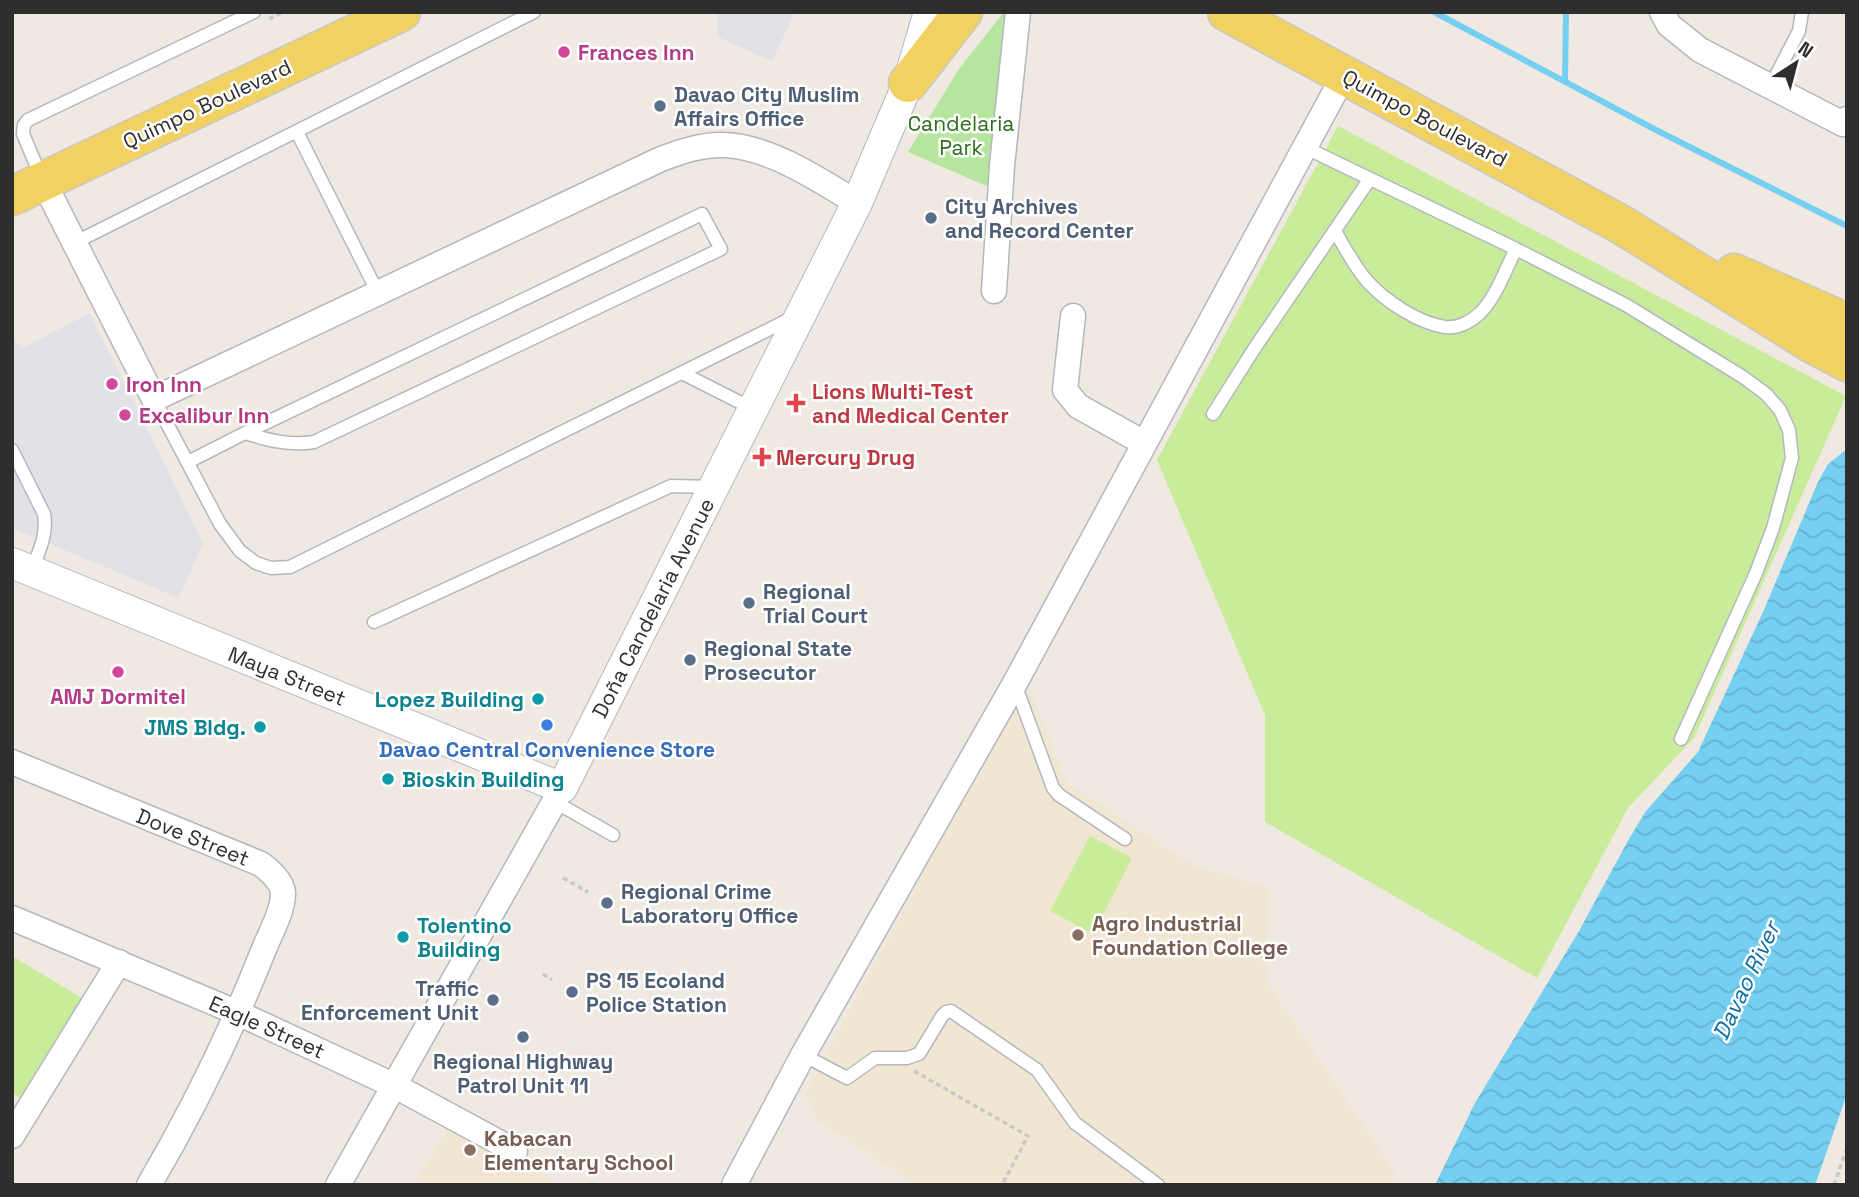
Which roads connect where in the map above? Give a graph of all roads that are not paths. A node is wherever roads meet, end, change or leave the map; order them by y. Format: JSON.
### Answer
{"nodes":[{"id":1,"x":254,"y":12,"type":"edge"},
{"id":2,"x":401,"y":12,"type":"edge"},
{"id":3,"x":534,"y":12,"type":"edge"},
{"id":4,"x":929,"y":12,"type":"edge"},
{"id":5,"x":963,"y":12,"type":"edge"},
{"id":6,"x":1018,"y":12,"type":"edge"},
{"id":7,"x":1227,"y":12,"type":"edge"},
{"id":8,"x":1662,"y":12,"type":"edge"},
{"id":9,"x":1802,"y":12,"type":"edge"},
{"id":10,"x":1344,"y":75,"type":"junction"},
{"id":11,"x":908,"y":83,"type":"junction"},
{"id":12,"x":1770,"y":87,"type":"junction"},
{"id":13,"x":1847,"y":119,"type":"edge"},
{"id":14,"x":298,"y":132,"type":"junction"},
{"id":15,"x":1304,"y":147,"type":"junction"},
{"id":16,"x":1369,"y":180,"type":"junction"},
{"id":17,"x":21,"y":189,"type":"edge"},
{"id":18,"x":857,"y":203,"type":"junction"},
{"id":19,"x":1335,"y":231,"type":"junction"},
{"id":20,"x":75,"y":243,"type":"junction"},
{"id":21,"x":1516,"y":249,"type":"junction"},
{"id":22,"x":994,"y":291,"type":"dead end"},
{"id":23,"x":378,"y":293,"type":"junction"},
{"id":24,"x":802,"y":313,"type":"junction"},
{"id":25,"x":1073,"y":316,"type":"dead end"},
{"id":26,"x":1828,"y":326,"type":"edge"},
{"id":27,"x":1847,"y":362,"type":"edge"},
{"id":28,"x":682,"y":373,"type":"junction"},
{"id":29,"x":154,"y":399,"type":"junction"},
{"id":30,"x":754,"y":409,"type":"junction"},
{"id":31,"x":1213,"y":414,"type":"dead end"},
{"id":32,"x":245,"y":433,"type":"junction"},
{"id":33,"x":1144,"y":443,"type":"junction"},
{"id":34,"x":12,"y":450,"type":"edge"},
{"id":35,"x":188,"y":462,"type":"junction"},
{"id":36,"x":714,"y":487,"type":"junction"},
{"id":37,"x":22,"y":567,"type":"edge"},
{"id":38,"x":374,"y":622,"type":"dead end"},
{"id":39,"x":1015,"y":683,"type":"junction"},
{"id":40,"x":1681,"y":739,"type":"dead end"},
{"id":41,"x":12,"y":762,"type":"edge"},
{"id":42,"x":558,"y":795,"type":"junction"},
{"id":43,"x":613,"y":835,"type":"dead end"},
{"id":44,"x":1125,"y":839,"type":"dead end"},
{"id":45,"x":12,"y":918,"type":"edge"},
{"id":46,"x":120,"y":962,"type":"junction"},
{"id":47,"x":238,"y":1013,"type":"junction"},
{"id":48,"x":803,"y":1055,"type":"junction"},
{"id":49,"x":395,"y":1086,"type":"junction"},
{"id":50,"x":12,"y":1136,"type":"edge"},
{"id":51,"x":515,"y":1151,"type":"dead end"},
{"id":52,"x":149,"y":1185,"type":"edge"},
{"id":53,"x":338,"y":1185,"type":"edge"},
{"id":54,"x":734,"y":1185,"type":"edge"},
{"id":55,"x":1158,"y":1185,"type":"edge"}],
"edges":[{"from":1,"to":17,"type":"lane"},
{"from":2,"to":17,"type":"main road","name":"Quimpo Boulevard"},
{"from":3,"to":14,"type":"lane"},
{"from":4,"to":11,"type":"street","name":"Doña Candelaria Avenue"},
{"from":5,"to":11,"type":"main road"},
{"from":6,"to":22,"type":"street"},
{"from":7,"to":10,"type":"main road","name":"Quimpo Boulevard"},
{"from":8,"to":12,"type":"street"},
{"from":9,"to":12,"type":"lane"},
{"from":10,"to":15,"type":"street"},
{"from":10,"to":26,"type":"main road","name":"Quimpo Boulevard"},
{"from":11,"to":18,"type":"street","name":"Doña Candelaria Avenue"},
{"from":12,"to":13,"type":"street"},
{"from":14,"to":20,"type":"lane"},
{"from":14,"to":23,"type":"lane"},
{"from":15,"to":16,"type":"lane"},
{"from":15,"to":33,"type":"street"},
{"from":16,"to":19,"type":"lane"},
{"from":16,"to":21,"type":"lane"},
{"from":17,"to":20,"type":"street"},
{"from":18,"to":23,"type":"street"},
{"from":18,"to":24,"type":"street","name":"Doña Candelaria Avenue"},
{"from":19,"to":21,"type":"lane"},
{"from":19,"to":31,"type":"lane"},
{"from":20,"to":29,"type":"street"},
{"from":21,"to":40,"type":"lane"},
{"from":23,"to":29,"type":"street"},
{"from":24,"to":28,"type":"lane"},
{"from":24,"to":30,"type":"street","name":"Doña Candelaria Avenue"},
{"from":25,"to":33,"type":"street"},
{"from":26,"to":27,"type":"main road","name":"Quimpo Boulevard"},
{"from":28,"to":30,"type":"lane"},
{"from":28,"to":35,"type":"lane"},
{"from":29,"to":35,"type":"lane"},
{"from":30,"to":36,"type":"street","name":"Doña Candelaria Avenue"},
{"from":32,"to":32,"type":"lane"},
{"from":32,"to":35,"type":"lane"},
{"from":33,"to":39,"type":"street"},
{"from":34,"to":37,"type":"lane"},
{"from":36,"to":38,"type":"lane"},
{"from":36,"to":42,"type":"street","name":"Doña Candelaria Avenue"},
{"from":37,"to":42,"type":"street","name":"Maya Street"},
{"from":39,"to":44,"type":"lane"},
{"from":39,"to":48,"type":"street"},
{"from":41,"to":47,"type":"street","name":"Dove Street"},
{"from":42,"to":43,"type":"lane"},
{"from":42,"to":49,"type":"street","name":"Doña Candelaria Avenue"},
{"from":45,"to":46,"type":"street","name":"Eagle Street"},
{"from":46,"to":47,"type":"street","name":"Eagle Street"},
{"from":46,"to":50,"type":"street"},
{"from":47,"to":49,"type":"street","name":"Eagle Street"},
{"from":47,"to":52,"type":"street","name":"Dove Street"},
{"from":48,"to":54,"type":"street"},
{"from":48,"to":55,"type":"lane"},
{"from":49,"to":51,"type":"street","name":"Eagle Street"},
{"from":49,"to":53,"type":"street","name":"Doña Candelaria Avenue"}]}
